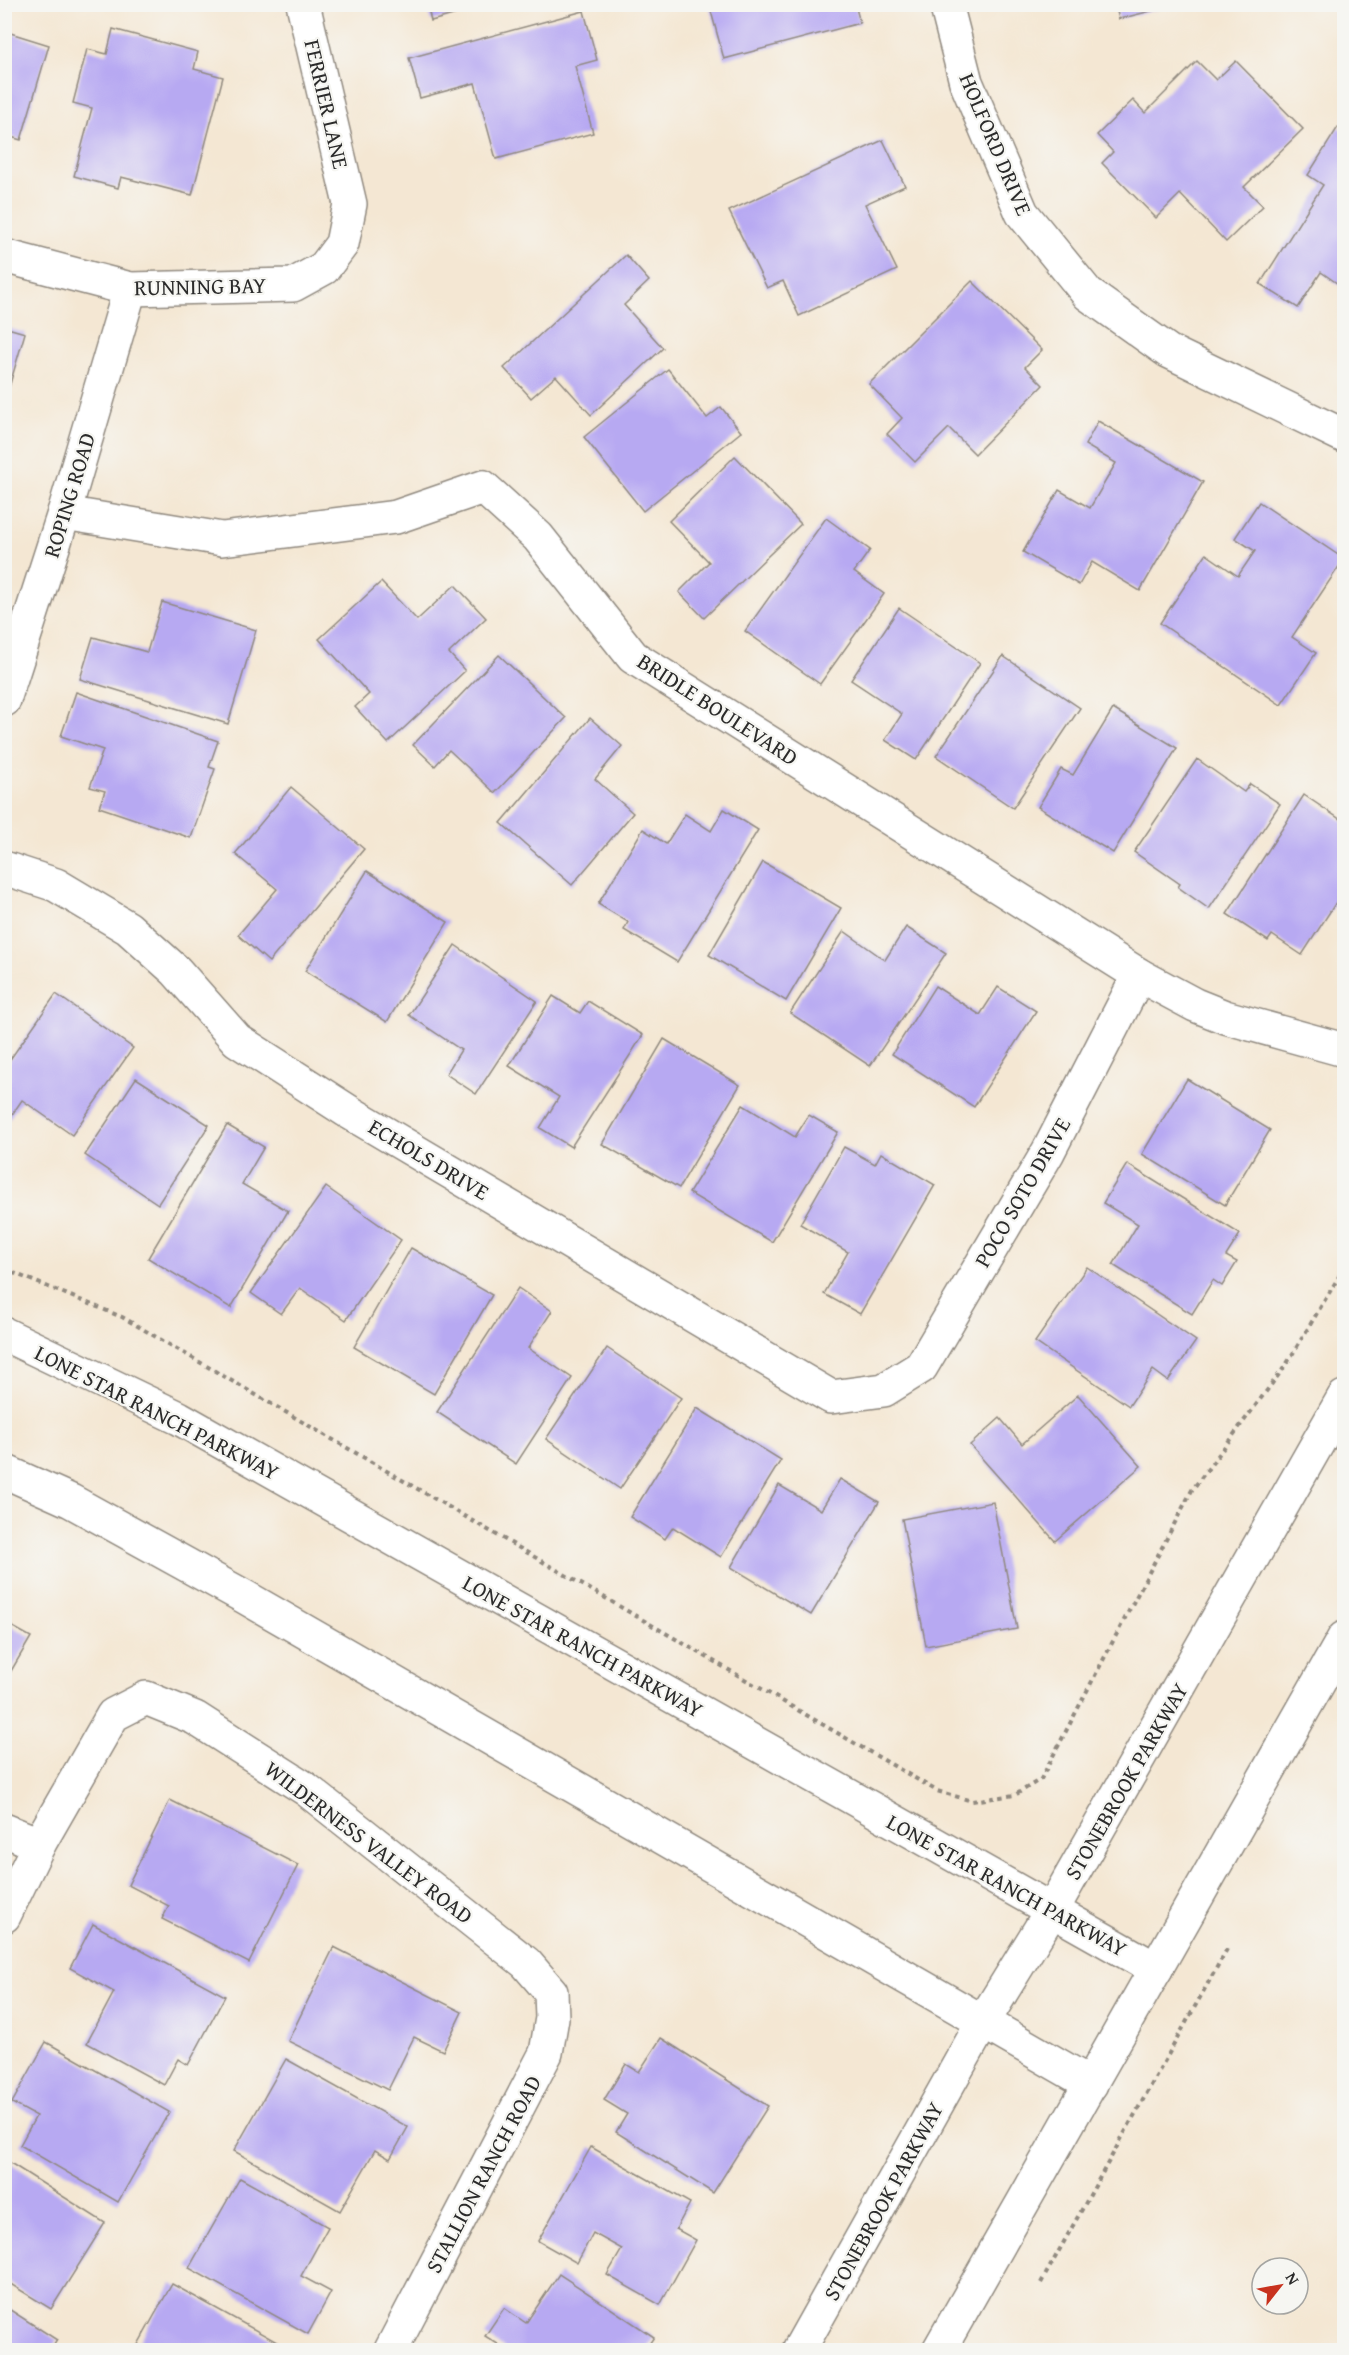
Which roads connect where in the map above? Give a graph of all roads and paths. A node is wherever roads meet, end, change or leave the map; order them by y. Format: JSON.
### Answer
{"nodes":[{"id":1,"x":303,"y":4,"type":"edge"},
{"id":2,"x":946,"y":4,"type":"edge"},
{"id":3,"x":350,"y":204,"type":"joint"},
{"id":4,"x":4,"y":256,"type":"edge"},
{"id":5,"x":130,"y":289,"type":"junction"},
{"id":6,"x":1344,"y":436,"type":"edge"},
{"id":7,"x":64,"y":513,"type":"junction"},
{"id":8,"x":4,"y":700,"type":"edge"},
{"id":9,"x":4,"y":868,"type":"edge"},
{"id":10,"x":1140,"y":975,"type":"junction"},
{"id":11,"x":1344,"y":1050,"type":"edge"},
{"id":12,"x":1344,"y":1268,"type":"edge"},
{"id":13,"x":4,"y":1269,"type":"edge"},
{"id":14,"x":4,"y":1334,"type":"edge"},
{"id":15,"x":884,"y":1390,"type":"joint"},
{"id":16,"x":1344,"y":1397,"type":"edge"},
{"id":17,"x":4,"y":1471,"type":"edge"},
{"id":18,"x":1344,"y":1638,"type":"edge"},
{"id":19,"x":4,"y":1830,"type":"edge"},
{"id":20,"x":39,"y":1844,"type":"junction"},
{"id":21,"x":1052,"y":1910,"type":"junction"},
{"id":22,"x":4,"y":1916,"type":"edge"},
{"id":23,"x":1227,"y":1949,"type":"dead end"},
{"id":24,"x":1156,"y":1969,"type":"junction"},
{"id":25,"x":550,"y":1992,"type":"joint"},
{"id":26,"x":983,"y":2022,"type":"junction"},
{"id":27,"x":1091,"y":2084,"type":"junction"},
{"id":28,"x":1041,"y":2283,"type":"dead end"},
{"id":29,"x":391,"y":2350,"type":"edge"},
{"id":30,"x":799,"y":2350,"type":"edge"},
{"id":31,"x":939,"y":2350,"type":"edge"}],
"edges":[{"from":1,"to":3,"type":"street","name":"FERRIER LANE"},
{"from":2,"to":6,"type":"street","name":"HOLFORD DRIVE"},
{"from":3,"to":5,"type":"street","name":"RUNNING BAY"},
{"from":4,"to":5,"type":"street","name":"RUNNING BAY"},
{"from":5,"to":7,"type":"street","name":"ROPING ROAD"},
{"from":7,"to":8,"type":"street","name":"ROPING ROAD"},
{"from":7,"to":10,"type":"street","name":"BRIDLE BOULEVARD"},
{"from":9,"to":15,"type":"street","name":"ECHOLS DRIVE"},
{"from":10,"to":11,"type":"street","name":"BRIDLE BOULEVARD"},
{"from":10,"to":15,"type":"street","name":"POCO SOTO DRIVE"},
{"from":12,"to":13,"type":"path"},
{"from":14,"to":21,"type":"street","name":"LONE STAR RANCH PARKWAY"},
{"from":16,"to":21,"type":"street","name":"STONEBROOK PARKWAY"},
{"from":17,"to":26,"type":"street"},
{"from":18,"to":24,"type":"street"},
{"from":19,"to":20,"type":"street"},
{"from":20,"to":22,"type":"street","name":"WILDERNESS VALLEY ROAD"},
{"from":20,"to":25,"type":"street","name":"WILDERNESS VALLEY ROAD"},
{"from":21,"to":24,"type":"street","name":"LONE STAR RANCH PARKWAY"},
{"from":21,"to":26,"type":"street","name":"STONEBROOK PARKWAY"},
{"from":23,"to":28,"type":"path"},
{"from":24,"to":27,"type":"street"},
{"from":25,"to":29,"type":"street","name":"STALLION RANCH ROAD"},
{"from":26,"to":27,"type":"street"},
{"from":26,"to":30,"type":"street","name":"STONEBROOK PARKWAY"},
{"from":27,"to":31,"type":"street"}]}
